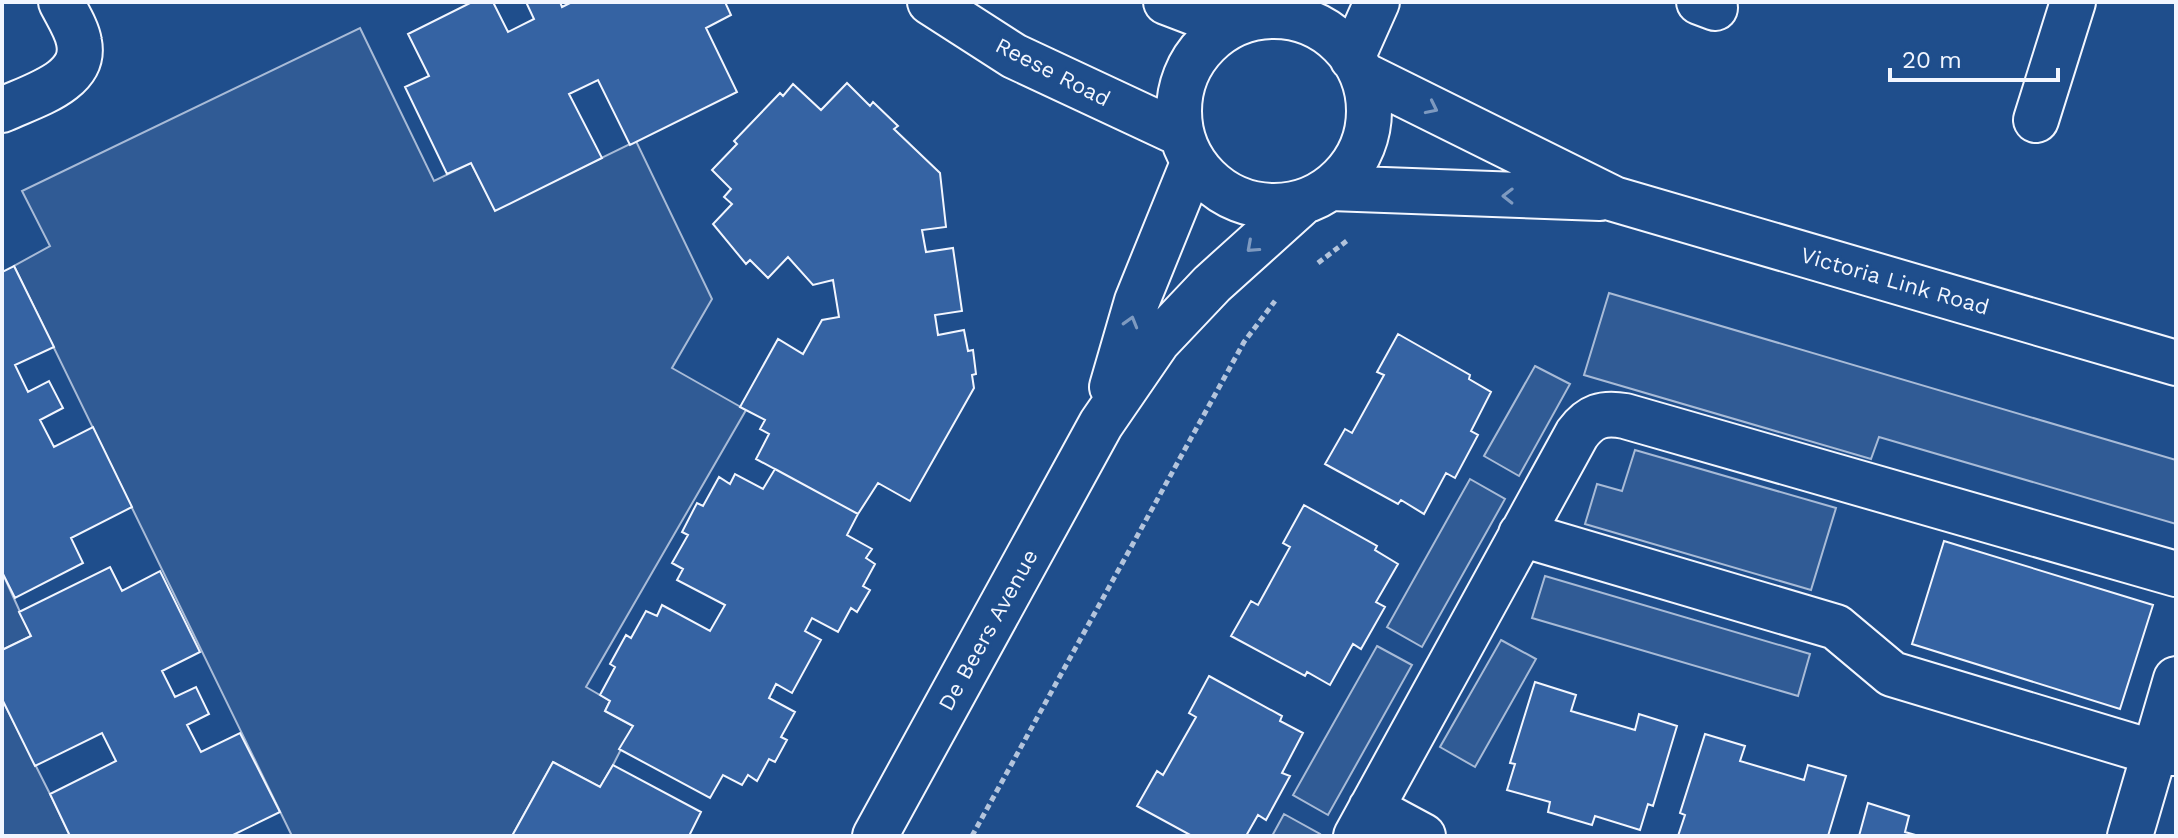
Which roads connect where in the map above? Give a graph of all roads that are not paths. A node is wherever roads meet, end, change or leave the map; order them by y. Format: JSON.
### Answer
{"nodes":[{"id":1,"x":61,"y":2,"type":"edge"},
{"id":2,"x":930,"y":2,"type":"edge"},
{"id":3,"x":1166,"y":2,"type":"edge"},
{"id":4,"x":1377,"y":2,"type":"edge"},
{"id":5,"x":2073,"y":2,"type":"edge"},
{"id":6,"x":1255,"y":15,"type":"edge"},
{"id":7,"x":1357,"y":66,"type":"junction"},
{"id":8,"x":2,"y":110,"type":"edge"},
{"id":9,"x":2036,"y":120,"type":"dead end"},
{"id":10,"x":1187,"y":149,"type":"junction"},
{"id":11,"x":1317,"y":195,"type":"junction"},
{"id":12,"x":1614,"y":199,"type":"junction"},
{"id":13,"x":2176,"y":363,"type":"edge"},
{"id":14,"x":1101,"y":424,"type":"junction"},
{"id":15,"x":1521,"y":534,"type":"junction"},
{"id":16,"x":2176,"y":574,"type":"edge"},
{"id":17,"x":2176,"y":679,"type":"edge"},
{"id":18,"x":2165,"y":753,"type":"edge"},
{"id":19,"x":1363,"y":822,"type":"edge"},
{"id":20,"x":875,"y":836,"type":"edge"},
{"id":21,"x":1423,"y":836,"type":"edge"},
{"id":22,"x":2130,"y":836,"type":"edge"}],
"edges":[{"from":1,"to":8,"type":"street"},
{"from":2,"to":10,"type":"street","name":"Reese Road"},
{"from":3,"to":6,"type":"street"},
{"from":4,"to":7,"type":"street"},
{"from":5,"to":9,"type":"street"},
{"from":6,"to":7,"type":"street"},
{"from":6,"to":10,"type":"street"},
{"from":7,"to":11,"type":"street"},
{"from":7,"to":12,"type":"street","name":"Victoria Link Road","one_way":true},
{"from":10,"to":11,"type":"street"},
{"from":14,"to":10,"type":"street","name":"De Beers Avenue","one_way":true},
{"from":12,"to":11,"type":"street","name":"Victoria Link Road","one_way":true},
{"from":11,"to":14,"type":"street","name":"De Beers Avenue","one_way":true},
{"from":12,"to":13,"type":"street","name":"Victoria Link Road"},
{"from":14,"to":20,"type":"street","name":"De Beers Avenue"},
{"from":15,"to":16,"type":"street"},
{"from":15,"to":18,"type":"street"},
{"from":15,"to":19,"type":"street"},
{"from":17,"to":18,"type":"street"},
{"from":18,"to":22,"type":"street"},
{"from":19,"to":21,"type":"street"}]}
